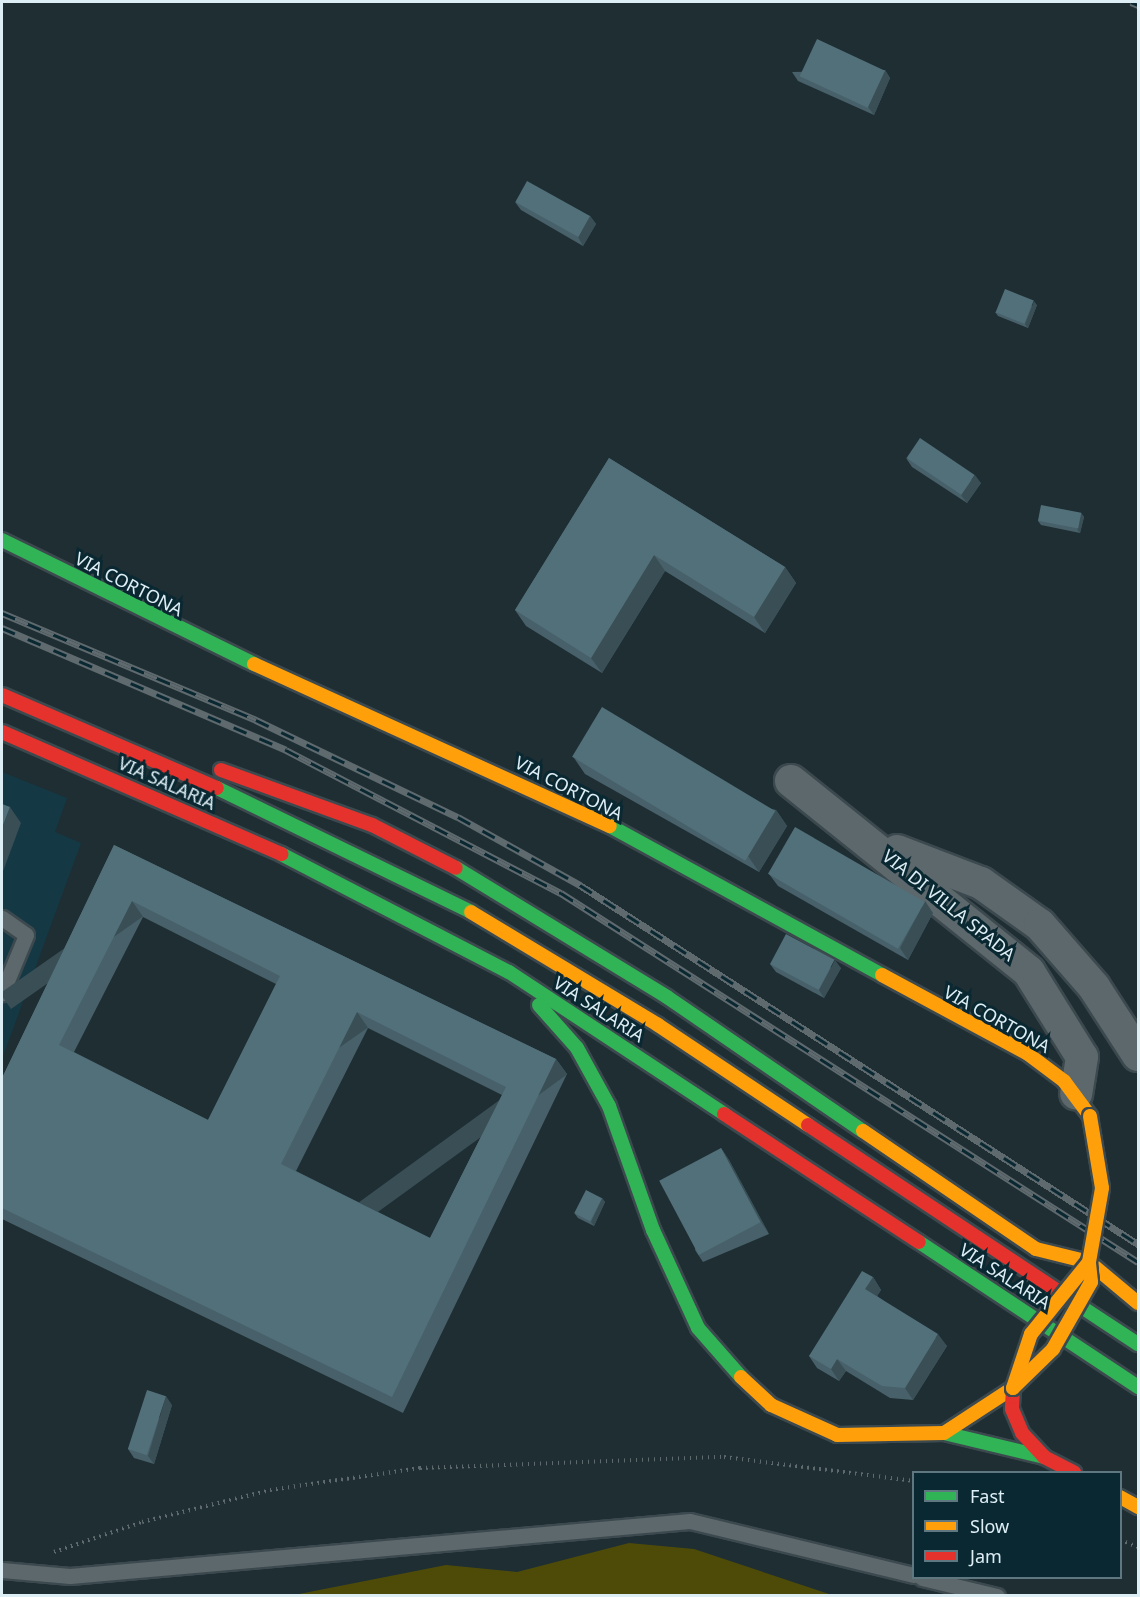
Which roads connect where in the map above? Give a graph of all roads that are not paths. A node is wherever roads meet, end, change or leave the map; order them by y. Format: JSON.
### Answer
{"nodes":[{"id":1,"x":2,"y":540,"type":"edge"},
{"id":2,"x":2,"y":695,"type":"edge"},
{"id":3,"x":2,"y":732,"type":"edge"},
{"id":4,"x":146,"y":754,"type":"junction"},
{"id":5,"x":791,"y":780,"type":"dead end"},
{"id":6,"x":872,"y":842,"type":"junction"},
{"id":7,"x":2,"y":918,"type":"edge"},
{"id":8,"x":509,"y":972,"type":"junction"},
{"id":9,"x":2,"y":993,"type":"edge"},
{"id":10,"x":1138,"y":1055,"type":"edge"},
{"id":11,"x":1083,"y":1105,"type":"junction"},
{"id":12,"x":1089,"y":1262,"type":"junction"},
{"id":13,"x":1138,"y":1303,"type":"edge"},
{"id":14,"x":1138,"y":1344,"type":"edge"},
{"id":15,"x":1138,"y":1387,"type":"edge"},
{"id":16,"x":1013,"y":1388,"type":"junction"},
{"id":17,"x":944,"y":1433,"type":"junction"},
{"id":18,"x":1044,"y":1457,"type":"junction"},
{"id":19,"x":1070,"y":1471,"type":"edge"},
{"id":20,"x":1122,"y":1498,"type":"edge"},
{"id":21,"x":1138,"y":1507,"type":"edge"},
{"id":22,"x":2,"y":1570,"type":"edge"},
{"id":23,"x":912,"y":1575,"type":"edge"},
{"id":24,"x":926,"y":1579,"type":"edge"},
{"id":25,"x":997,"y":1596,"type":"edge"}],
"edges":[{"from":1,"to":11,"type":"main road","name":"VIA CORTONA"},
{"from":2,"to":4,"type":"main road","name":"VIA SALARIA"},
{"from":3,"to":8,"type":"main road","name":"VIA SALARIA"},
{"from":4,"to":12,"type":"main road"},
{"from":4,"to":14,"type":"main road","name":"VIA SALARIA"},
{"from":5,"to":6,"type":"street","name":"VIA DI VILLA SPADA"},
{"from":6,"to":10,"type":"street","name":"VIA DI VILLA SPADA"},
{"from":6,"to":11,"type":"street","name":"VIA DI VILLA SPADA"},
{"from":7,"to":9,"type":"lane"},
{"from":8,"to":15,"type":"main road","name":"VIA SALARIA"},
{"from":8,"to":17,"type":"main road"},
{"from":11,"to":12,"type":"main road","bridge":true},
{"from":12,"to":13,"type":"main road"},
{"from":12,"to":16,"type":"main road","bridge":true},
{"from":12,"to":16,"type":"main road","bridge":true},
{"from":16,"to":17,"type":"main road"},
{"from":16,"to":18,"type":"main road"},
{"from":17,"to":18,"type":"main road"},
{"from":18,"to":19,"type":"main road"},
{"from":20,"to":21,"type":"main road"},
{"from":22,"to":23,"type":"lane"},
{"from":24,"to":25,"type":"lane"}]}
